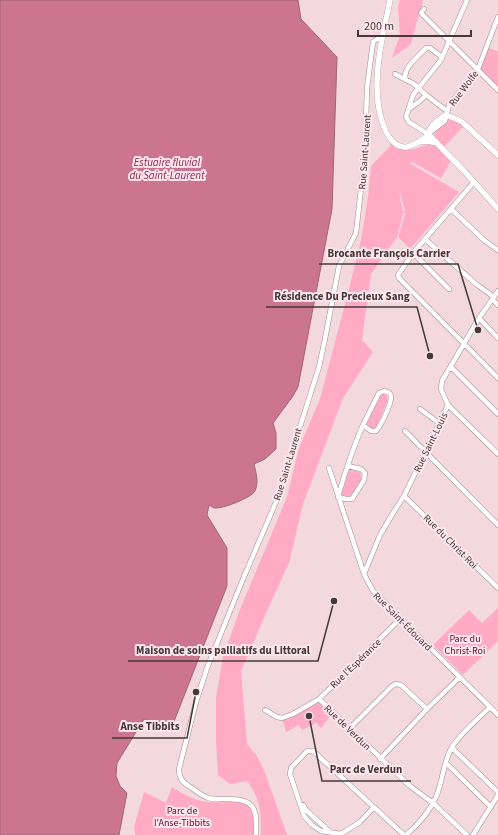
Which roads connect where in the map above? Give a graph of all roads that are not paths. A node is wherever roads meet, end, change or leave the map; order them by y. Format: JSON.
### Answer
{"nodes":[{"id":1,"x":390,"y":0,"type":"edge"},
{"id":2,"x":467,"y":0,"type":"edge"},
{"id":3,"x":424,"y":9,"type":"dead end"},
{"id":4,"x":498,"y":17,"type":"edge"},
{"id":5,"x":382,"y":40,"type":"junction"},
{"id":6,"x":450,"y":41,"type":"junction"},
{"id":7,"x":442,"y":57,"type":"junction"},
{"id":8,"x":478,"y":69,"type":"junction"},
{"id":9,"x":395,"y":74,"type":"dead end"},
{"id":10,"x":406,"y":80,"type":"junction"},
{"id":11,"x":418,"y":88,"type":"junction"},
{"id":12,"x":498,"y":90,"type":"edge"},
{"id":13,"x":426,"y":95,"type":"junction"},
{"id":14,"x":410,"y":108,"type":"junction"},
{"id":15,"x":446,"y":113,"type":"junction"},
{"id":16,"x":428,"y":134,"type":"junction"},
{"id":17,"x":417,"y":142,"type":"junction"},
{"id":18,"x":438,"y":144,"type":"junction"},
{"id":19,"x":498,"y":155,"type":"edge"},
{"id":20,"x":474,"y":182,"type":"junction"},
{"id":21,"x":451,"y":209,"type":"junction"},
{"id":22,"x":498,"y":209,"type":"edge"},
{"id":23,"x":425,"y":239,"type":"junction"},
{"id":24,"x":498,"y":250,"type":"edge"},
{"id":25,"x":413,"y":253,"type":"junction"},
{"id":26,"x":449,"y":289,"type":"dead end"},
{"id":27,"x":498,"y":291,"type":"edge"},
{"id":28,"x":493,"y":298,"type":"junction"},
{"id":29,"x":498,"y":305,"type":"edge"},
{"id":30,"x":479,"y":318,"type":"junction"},
{"id":31,"x":498,"y":338,"type":"edge"},
{"id":32,"x":464,"y":344,"type":"junction"},
{"id":33,"x":451,"y":367,"type":"junction"},
{"id":34,"x":498,"y":378,"type":"edge"},
{"id":35,"x":448,"y":404,"type":"junction"},
{"id":36,"x":420,"y":409,"type":"dead end"},
{"id":37,"x":498,"y":414,"type":"edge"},
{"id":38,"x":439,"y":423,"type":"junction"},
{"id":39,"x":364,"y":425,"type":"junction"},
{"id":40,"x":405,"y":431,"type":"dead end"},
{"id":41,"x":425,"y":451,"type":"junction"},
{"id":42,"x":498,"y":454,"type":"edge"},
{"id":43,"x":348,"y":466,"type":"junction"},
{"id":44,"x":329,"y":468,"type":"dead end"},
{"id":45,"x":404,"y":496,"type":"junction"},
{"id":46,"x":338,"y":497,"type":"junction"},
{"id":47,"x":498,"y":525,"type":"edge"},
{"id":48,"x":364,"y":574,"type":"junction"},
{"id":49,"x":498,"y":588,"type":"edge"},
{"id":50,"x":400,"y":619,"type":"junction"},
{"id":51,"x":460,"y":677,"type":"junction"},
{"id":52,"x":319,"y":699,"type":"junction"},
{"id":53,"x":490,"y":707,"type":"junction"},
{"id":54,"x":427,"y":709,"type":"junction"},
{"id":55,"x":265,"y":710,"type":"dead end"},
{"id":56,"x":498,"y":715,"type":"edge"},
{"id":57,"x":350,"y":728,"type":"junction"},
{"id":58,"x":452,"y":748,"type":"junction"},
{"id":59,"x":380,"y":759,"type":"junction"},
{"id":60,"x":446,"y":763,"type":"junction"},
{"id":61,"x":498,"y":792,"type":"edge"},
{"id":62,"x":498,"y":795,"type":"edge"},
{"id":63,"x":299,"y":800,"type":"junction"},
{"id":64,"x":433,"y":802,"type":"junction"},
{"id":65,"x":374,"y":806,"type":"junction"},
{"id":66,"x":491,"y":807,"type":"junction"},
{"id":67,"x":332,"y":833,"type":"junction"},
{"id":68,"x":474,"y":833,"type":"edge"},
{"id":69,"x":256,"y":835,"type":"edge"},
{"id":70,"x":405,"y":835,"type":"edge"},
{"id":71,"x":467,"y":835,"type":"edge"},
{"id":72,"x":479,"y":835,"type":"edge"}],
"edges":[{"from":1,"to":5,"type":"main road"},
{"from":2,"to":6,"type":"street"},
{"from":3,"to":6,"type":"street"},
{"from":4,"to":8,"type":"street","name":"Rue Wolfe"},
{"from":5,"to":17,"type":"main road"},
{"from":5,"to":69,"type":"street","name":"Rue Saint-Laurent"},
{"from":6,"to":7,"type":"street"},
{"from":6,"to":8,"type":"street"},
{"from":7,"to":10,"type":"street"},
{"from":7,"to":11,"type":"street"},
{"from":8,"to":12,"type":"street"},
{"from":8,"to":15,"type":"street","name":"Rue Wolfe"},
{"from":9,"to":10,"type":"street"},
{"from":10,"to":11,"type":"street"},
{"from":11,"to":13,"type":"street"},
{"from":11,"to":14,"type":"street"},
{"from":13,"to":14,"type":"street"},
{"from":13,"to":15,"type":"street"},
{"from":14,"to":16,"type":"street"},
{"from":15,"to":16,"type":"main road"},
{"from":15,"to":19,"type":"main road"},
{"from":16,"to":17,"type":"main road"},
{"from":16,"to":18,"type":"main road"},
{"from":17,"to":18,"type":"main road"},
{"from":18,"to":20,"type":"main road"},
{"from":20,"to":21,"type":"street"},
{"from":20,"to":22,"type":"main road"},
{"from":21,"to":23,"type":"street"},
{"from":21,"to":24,"type":"street"},
{"from":23,"to":25,"type":"street"},
{"from":23,"to":28,"type":"street"},
{"from":25,"to":26,"type":"street"},
{"from":25,"to":32,"type":"street"},
{"from":27,"to":28,"type":"street","name":"Rue Saint-Louis"},
{"from":28,"to":29,"type":"street"},
{"from":28,"to":30,"type":"street","name":"Rue Saint-Louis"},
{"from":30,"to":31,"type":"street"},
{"from":30,"to":32,"type":"street","name":"Rue Saint-Louis"},
{"from":32,"to":33,"type":"street","name":"Rue Saint-Louis"},
{"from":32,"to":34,"type":"street"},
{"from":33,"to":35,"type":"street","name":"Rue Saint-Louis"},
{"from":33,"to":37,"type":"street"},
{"from":35,"to":38,"type":"street","name":"Rue Saint-Louis"},
{"from":35,"to":42,"type":"street"},
{"from":36,"to":38,"type":"street"},
{"from":38,"to":41,"type":"street","name":"Rue Saint-Louis"},
{"from":39,"to":39,"type":"street"},
{"from":39,"to":43,"type":"street"},
{"from":40,"to":41,"type":"street"},
{"from":41,"to":45,"type":"street","name":"Rue Saint-Louis"},
{"from":41,"to":47,"type":"street"},
{"from":43,"to":46,"type":"street"},
{"from":43,"to":46,"type":"street"},
{"from":44,"to":46,"type":"street","name":"Rue Saint-Édouard"},
{"from":45,"to":48,"type":"street","name":"Rue Saint-Louis"},
{"from":45,"to":49,"type":"street","name":"Rue du Christ-Roi"},
{"from":46,"to":48,"type":"street","name":"Rue Saint-Édouard"},
{"from":48,"to":50,"type":"street","name":"Rue Saint-Édouard"},
{"from":50,"to":51,"type":"street","name":"Rue Saint-Édouard"},
{"from":50,"to":52,"type":"street","name":"Rue l'Espérance"},
{"from":51,"to":53,"type":"street","name":"Rue Saint-Édouard"},
{"from":51,"to":54,"type":"street"},
{"from":52,"to":55,"type":"street","name":"Rue l'Espérance"},
{"from":52,"to":57,"type":"street","name":"Rue de Verdun"},
{"from":53,"to":56,"type":"street","name":"Rue Saint-Édouard"},
{"from":53,"to":58,"type":"street"},
{"from":54,"to":57,"type":"street"},
{"from":54,"to":59,"type":"street"},
{"from":57,"to":59,"type":"street","name":"Rue de Verdun"},
{"from":58,"to":60,"type":"street"},
{"from":58,"to":61,"type":"street"},
{"from":59,"to":64,"type":"street","name":"Rue de Verdun"},
{"from":60,"to":64,"type":"street"},
{"from":60,"to":66,"type":"street"},
{"from":62,"to":66,"type":"street"},
{"from":63,"to":65,"type":"street"},
{"from":63,"to":67,"type":"street"},
{"from":63,"to":67,"type":"street"},
{"from":64,"to":70,"type":"street"},
{"from":64,"to":71,"type":"street","name":"Rue de Verdun"},
{"from":65,"to":67,"type":"street"},
{"from":65,"to":70,"type":"street"},
{"from":66,"to":68,"type":"street"},
{"from":68,"to":72,"type":"street"}]}
